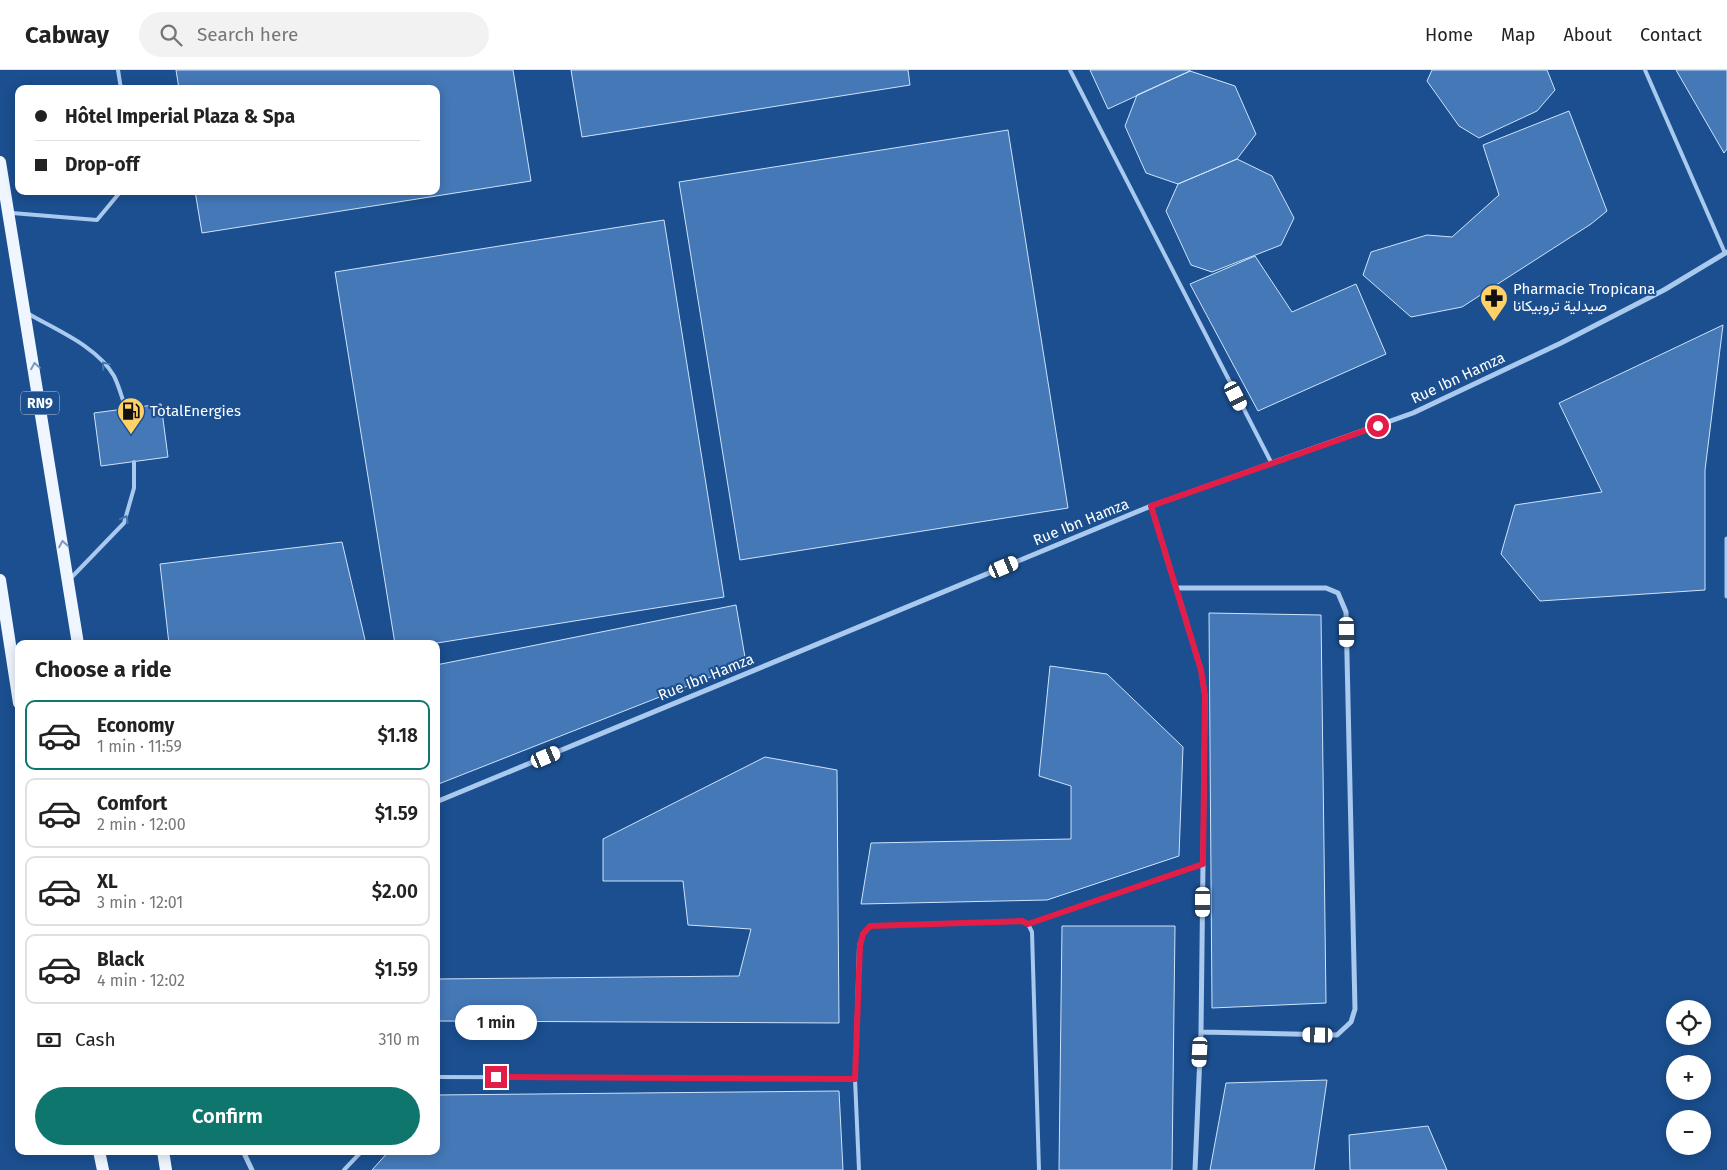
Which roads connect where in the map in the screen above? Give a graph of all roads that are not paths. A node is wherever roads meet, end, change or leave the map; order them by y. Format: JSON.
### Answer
{"nodes":[{"id":1,"x":118,"y":70,"type":"edge"},
{"id":2,"x":1070,"y":70,"type":"edge"},
{"id":3,"x":1645,"y":70,"type":"edge"},
{"id":4,"x":120,"y":85,"type":"edge"},
{"id":5,"x":0,"y":162,"type":"edge"},
{"id":6,"x":118,"y":195,"type":"edge"},
{"id":7,"x":9,"y":213,"type":"junction"},
{"id":8,"x":1726,"y":252,"type":"edge"},
{"id":9,"x":26,"y":312,"type":"junction"},
{"id":10,"x":126,"y":408,"type":"dead end"},
{"id":11,"x":134,"y":462,"type":"dead end"},
{"id":12,"x":1272,"y":464,"type":"junction"},
{"id":13,"x":1151,"y":506,"type":"junction"},
{"id":14,"x":1727,"y":539,"type":"edge"},
{"id":15,"x":1727,"y":554,"type":"edge"},
{"id":16,"x":0,"y":580,"type":"edge"},
{"id":17,"x":69,"y":580,"type":"junction"},
{"id":18,"x":1178,"y":588,"type":"junction"},
{"id":19,"x":1727,"y":596,"type":"edge"},
{"id":20,"x":77,"y":640,"type":"edge"},
{"id":21,"x":15,"y":677,"type":"edge"},
{"id":22,"x":440,"y":800,"type":"edge"},
{"id":23,"x":1203,"y":864,"type":"junction"},
{"id":24,"x":1028,"y":924,"type":"junction"},
{"id":25,"x":1201,"y":1032,"type":"junction"},
{"id":26,"x":440,"y":1077,"type":"edge"},
{"id":27,"x":855,"y":1079,"type":"junction"},
{"id":28,"x":100,"y":1155,"type":"edge"},
{"id":29,"x":164,"y":1155,"type":"edge"},
{"id":30,"x":245,"y":1155,"type":"edge"},
{"id":31,"x":358,"y":1155,"type":"edge"},
{"id":32,"x":103,"y":1170,"type":"edge"},
{"id":33,"x":166,"y":1170,"type":"edge"},
{"id":34,"x":252,"y":1170,"type":"edge"},
{"id":35,"x":344,"y":1170,"type":"edge"},
{"id":36,"x":859,"y":1170,"type":"edge"},
{"id":37,"x":1039,"y":1170,"type":"edge"},
{"id":38,"x":1195,"y":1170,"type":"edge"}],
"edges":[{"from":1,"to":4,"type":"lane"},
{"from":2,"to":12,"type":"lane"},
{"from":3,"to":8,"type":"lane"},
{"from":5,"to":7,"type":"main road","number":"RN9"},
{"from":6,"to":7,"type":"lane"},
{"from":7,"to":9,"type":"main road","number":"RN9"},
{"from":8,"to":12,"type":"street","name":"Rue Ibn Hamza"},
{"from":10,"to":9,"type":"lane","one_way":true},
{"from":17,"to":9,"type":"main road","number":"RN9","one_way":true},
{"from":17,"to":11,"type":"lane","one_way":true},
{"from":12,"to":13,"type":"street","name":"Rue Ibn Hamza"},
{"from":13,"to":18,"type":"street"},
{"from":13,"to":22,"type":"street","name":"Rue Ibn Hamza"},
{"from":14,"to":15,"type":"street"},
{"from":15,"to":19,"type":"street"},
{"from":16,"to":21,"type":"main road"},
{"from":17,"to":20,"type":"main road","number":"RN9"},
{"from":18,"to":23,"type":"street"},
{"from":18,"to":25,"type":"street"},
{"from":23,"to":24,"type":"lane"},
{"from":23,"to":25,"type":"street"},
{"from":24,"to":27,"type":"lane"},
{"from":24,"to":37,"type":"lane"},
{"from":25,"to":38,"type":"street"},
{"from":26,"to":27,"type":"lane"},
{"from":27,"to":36,"type":"lane"},
{"from":28,"to":32,"type":"main road"},
{"from":29,"to":33,"type":"main road"},
{"from":30,"to":34,"type":"street"},
{"from":31,"to":35,"type":"lane"}]}
